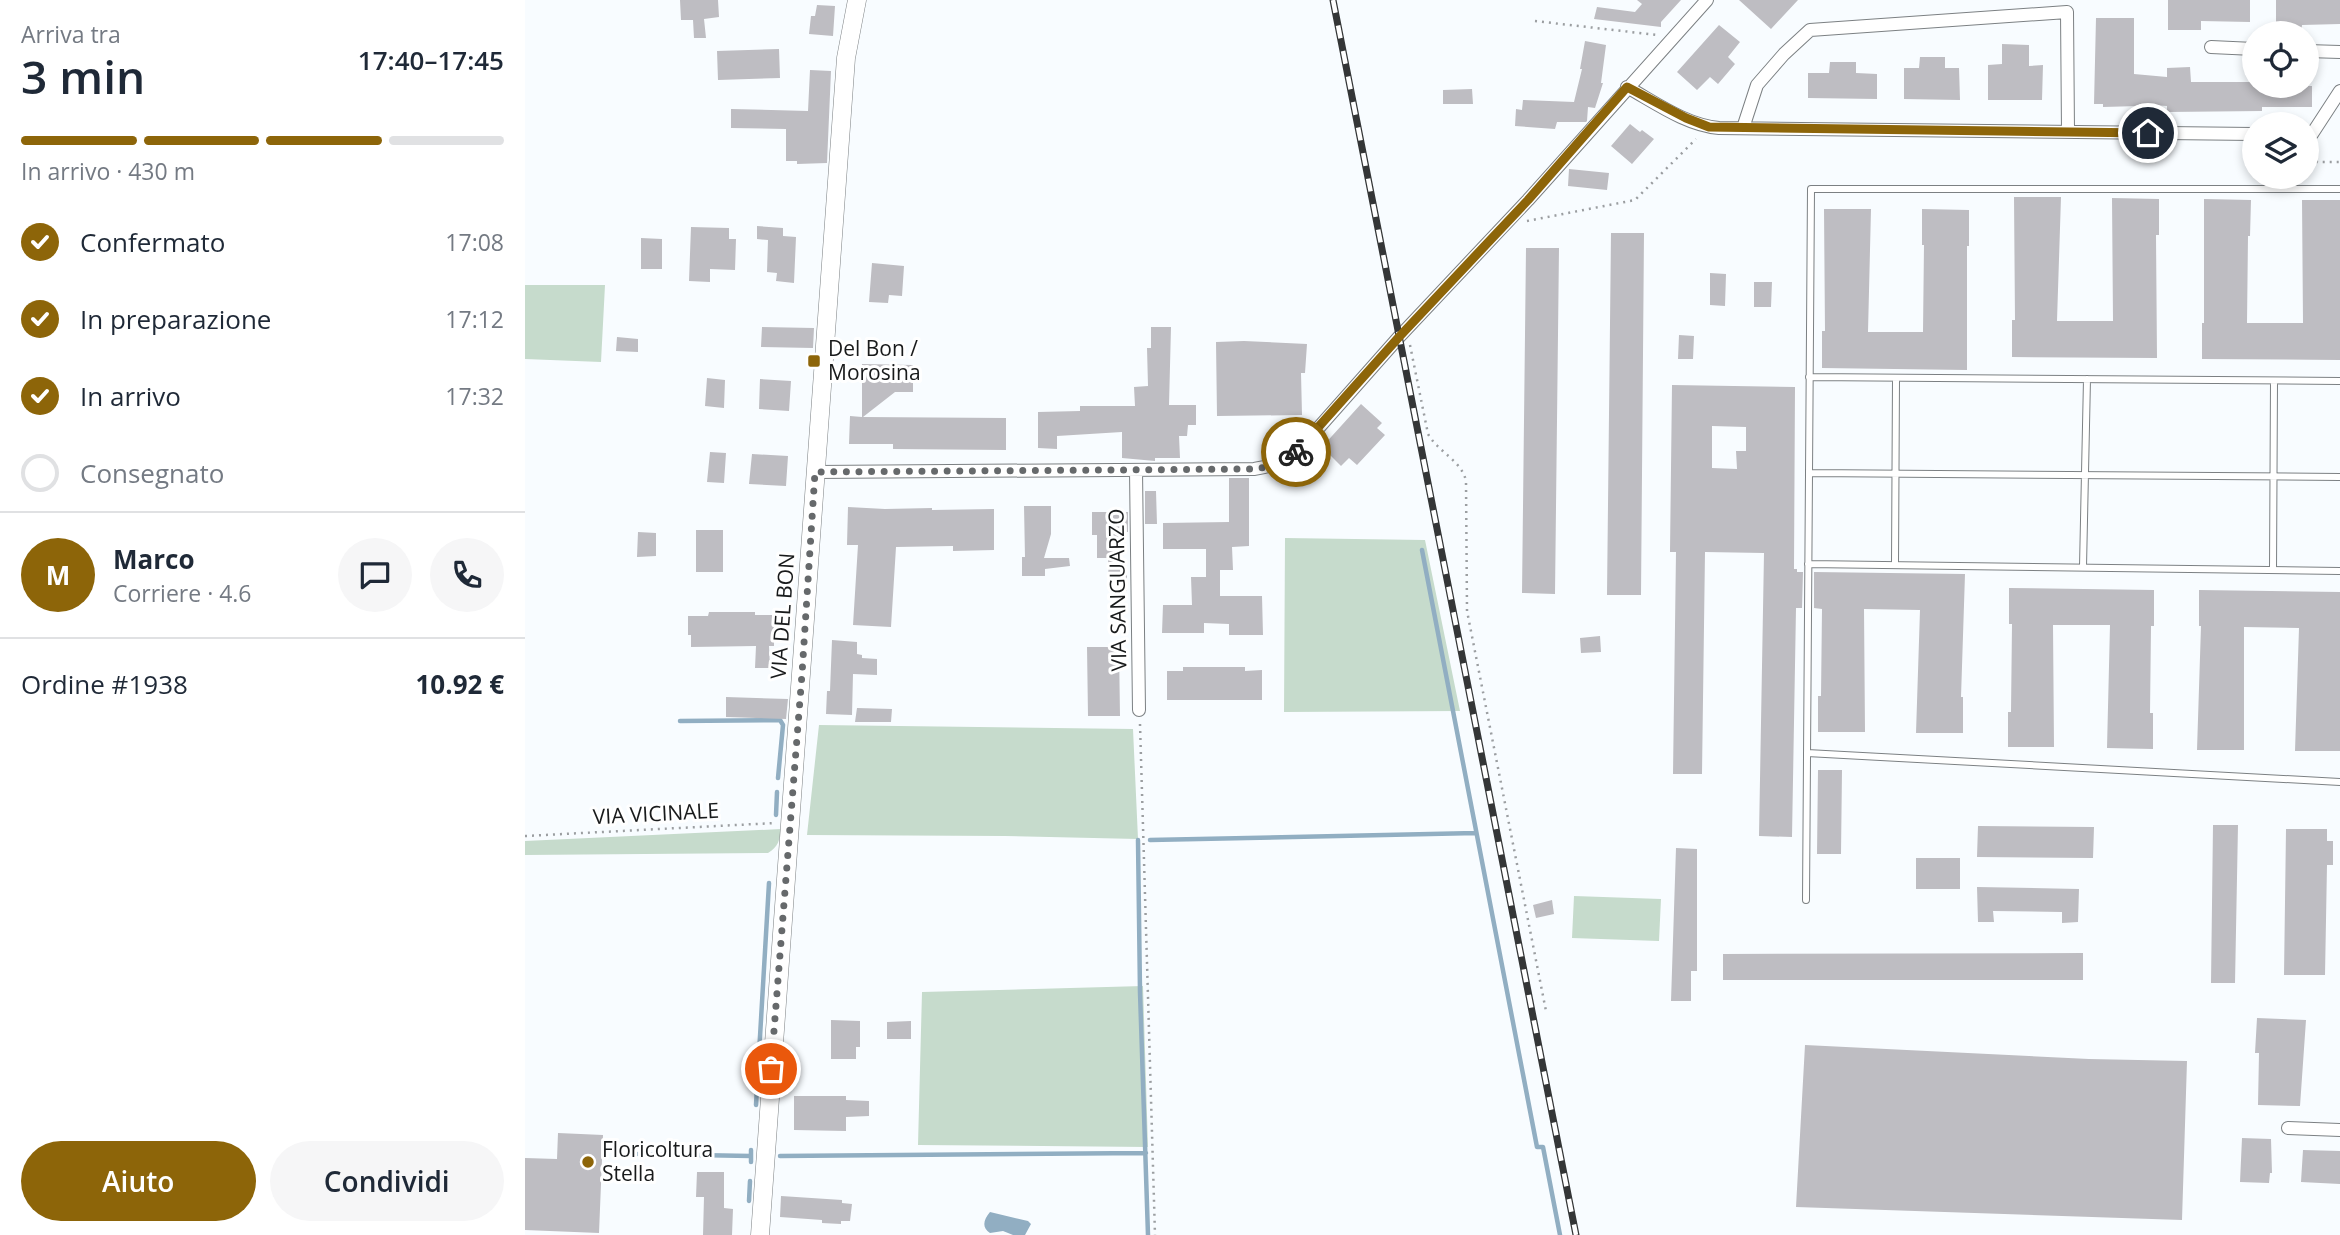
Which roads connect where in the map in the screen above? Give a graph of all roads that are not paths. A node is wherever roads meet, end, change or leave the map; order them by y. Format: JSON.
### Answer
{"nodes":[{"id":1,"x":857,"y":0,"type":"edge"},
{"id":2,"x":1707,"y":0,"type":"edge"},
{"id":3,"x":2211,"y":47,"type":"dead end"},
{"id":4,"x":2242,"y":48,"type":"edge"},
{"id":5,"x":2319,"y":51,"type":"edge"},
{"id":6,"x":2340,"y":52,"type":"edge"},
{"id":7,"x":1627,"y":87,"type":"junction"},
{"id":8,"x":2340,"y":91,"type":"edge"},
{"id":9,"x":2319,"y":120,"type":"edge"},
{"id":10,"x":1743,"y":128,"type":"junction"},
{"id":11,"x":2068,"y":132,"type":"junction"},
{"id":12,"x":2242,"y":134,"type":"edge"},
{"id":13,"x":2340,"y":189,"type":"edge"},
{"id":14,"x":1809,"y":377,"type":"junction"},
{"id":15,"x":1896,"y":378,"type":"junction"},
{"id":16,"x":2087,"y":379,"type":"junction"},
{"id":17,"x":2274,"y":381,"type":"junction"},
{"id":18,"x":2340,"y":381,"type":"edge"},
{"id":19,"x":1136,"y":470,"type":"junction"},
{"id":20,"x":815,"y":472,"type":"junction"},
{"id":21,"x":1809,"y":473,"type":"junction"},
{"id":22,"x":1896,"y":474,"type":"junction"},
{"id":23,"x":2085,"y":475,"type":"junction"},
{"id":24,"x":2274,"y":476,"type":"junction"},
{"id":25,"x":2340,"y":477,"type":"edge"},
{"id":26,"x":1808,"y":564,"type":"junction"},
{"id":27,"x":1895,"y":565,"type":"junction"},
{"id":28,"x":2083,"y":567,"type":"junction"},
{"id":29,"x":2273,"y":570,"type":"junction"},
{"id":30,"x":2340,"y":570,"type":"edge"},
{"id":31,"x":1139,"y":710,"type":"road end"},
{"id":32,"x":1807,"y":753,"type":"junction"},
{"id":33,"x":2340,"y":782,"type":"edge"},
{"id":34,"x":1806,"y":900,"type":"dead end"},
{"id":35,"x":2288,"y":1128,"type":"dead end"},
{"id":36,"x":2340,"y":1130,"type":"edge"},
{"id":37,"x":760,"y":1235,"type":"edge"}],
"edges":[{"from":1,"to":20,"type":"street","name":"VIA DEL BON"},
{"from":2,"to":7,"type":"street"},
{"from":3,"to":4,"type":"street"},
{"from":5,"to":6,"type":"street"},
{"from":7,"to":10,"type":"street"},
{"from":7,"to":19,"type":"street"},
{"from":8,"to":9,"type":"street"},
{"from":10,"to":11,"type":"street"},
{"from":10,"to":11,"type":"street"},
{"from":11,"to":12,"type":"street"},
{"from":13,"to":14,"type":"lane"},
{"from":14,"to":15,"type":"lane"},
{"from":14,"to":21,"type":"lane"},
{"from":15,"to":16,"type":"lane"},
{"from":15,"to":22,"type":"lane"},
{"from":16,"to":17,"type":"lane"},
{"from":16,"to":23,"type":"lane"},
{"from":17,"to":18,"type":"lane"},
{"from":17,"to":24,"type":"lane"},
{"from":19,"to":20,"type":"street"},
{"from":19,"to":31,"type":"street","name":"VIA SANGUARZO"},
{"from":20,"to":37,"type":"street","name":"VIA DEL BON"},
{"from":21,"to":22,"type":"lane"},
{"from":21,"to":26,"type":"lane"},
{"from":22,"to":23,"type":"lane"},
{"from":22,"to":27,"type":"lane"},
{"from":23,"to":24,"type":"lane"},
{"from":23,"to":28,"type":"lane"},
{"from":24,"to":25,"type":"lane"},
{"from":24,"to":29,"type":"lane"},
{"from":26,"to":27,"type":"lane"},
{"from":26,"to":32,"type":"lane"},
{"from":27,"to":28,"type":"lane"},
{"from":28,"to":29,"type":"lane"},
{"from":29,"to":30,"type":"lane"},
{"from":32,"to":33,"type":"lane"},
{"from":32,"to":34,"type":"lane"},
{"from":35,"to":36,"type":"street"}]}
